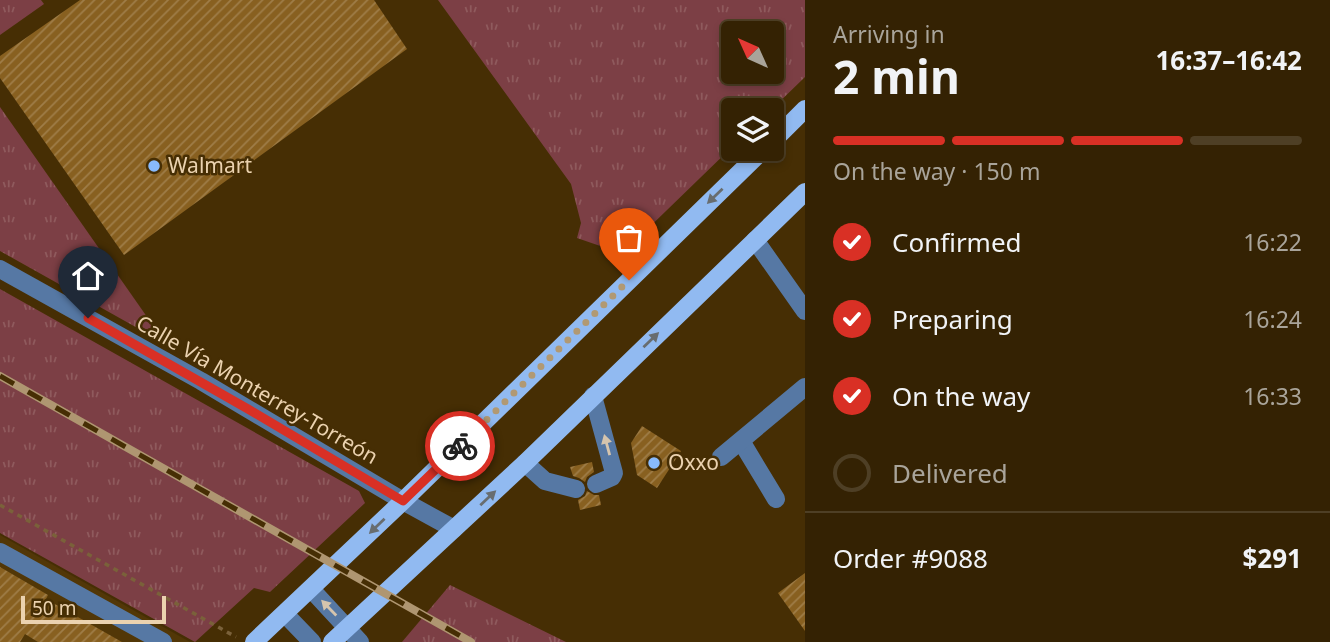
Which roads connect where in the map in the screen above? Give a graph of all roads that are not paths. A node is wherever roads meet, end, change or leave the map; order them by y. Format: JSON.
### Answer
{"nodes":[{"id":1,"x":805,"y":109,"type":"edge"},
{"id":2,"x":784,"y":130,"type":"edge"},
{"id":3,"x":752,"y":161,"type":"edge"},
{"id":4,"x":805,"y":192,"type":"edge"},
{"id":5,"x":755,"y":240,"type":"junction"},
{"id":6,"x":0,"y":269,"type":"edge"},
{"id":7,"x":805,"y":311,"type":"edge"},
{"id":8,"x":805,"y":387,"type":"edge"},
{"id":9,"x":593,"y":396,"type":"junction"},
{"id":10,"x":741,"y":441,"type":"junction"},
{"id":11,"x":721,"y":457,"type":"dead end"},
{"id":12,"x":525,"y":463,"type":"junction"},
{"id":13,"x":596,"y":484,"type":"dead end"},
{"id":14,"x":576,"y":489,"type":"dead end"},
{"id":15,"x":776,"y":499,"type":"dead end"},
{"id":16,"x":403,"y":501,"type":"junction"},
{"id":17,"x":454,"y":529,"type":"junction"},
{"id":18,"x":0,"y":552,"type":"edge"},
{"id":19,"x":311,"y":589,"type":"junction"},
{"id":20,"x":285,"y":614,"type":"junction"},
{"id":21,"x":354,"y":635,"type":"edge"},
{"id":22,"x":163,"y":642,"type":"edge"},
{"id":23,"x":254,"y":642,"type":"edge"},
{"id":24,"x":313,"y":642,"type":"edge"},
{"id":25,"x":332,"y":642,"type":"edge"}],
"edges":[{"from":1,"to":2,"type":"main road"},
{"from":3,"to":16,"type":"main road","one_way":true},
{"from":4,"to":5,"type":"main road"},
{"from":5,"to":7,"type":"street"},
{"from":9,"to":5,"type":"main road","one_way":true},
{"from":6,"to":16,"type":"street","name":"Calle Vía Monterrey-Torreón"},
{"from":8,"to":10,"type":"street"},
{"from":9,"to":12,"type":"main road"},
{"from":13,"to":9,"type":"street","one_way":true},
{"from":10,"to":11,"type":"street"},
{"from":10,"to":15,"type":"street"},
{"from":12,"to":14,"type":"street"},
{"from":17,"to":12,"type":"main road","one_way":true},
{"from":16,"to":17,"type":"street","name":"Calle Vía Monterrey-Torreón"},
{"from":16,"to":19,"type":"main road","one_way":true},
{"from":17,"to":21,"type":"main road"},
{"from":18,"to":22,"type":"street"},
{"from":19,"to":20,"type":"main road"},
{"from":21,"to":19,"type":"street","one_way":true},
{"from":20,"to":23,"type":"main road"},
{"from":20,"to":24,"type":"street"},
{"from":21,"to":25,"type":"main road"}]}
